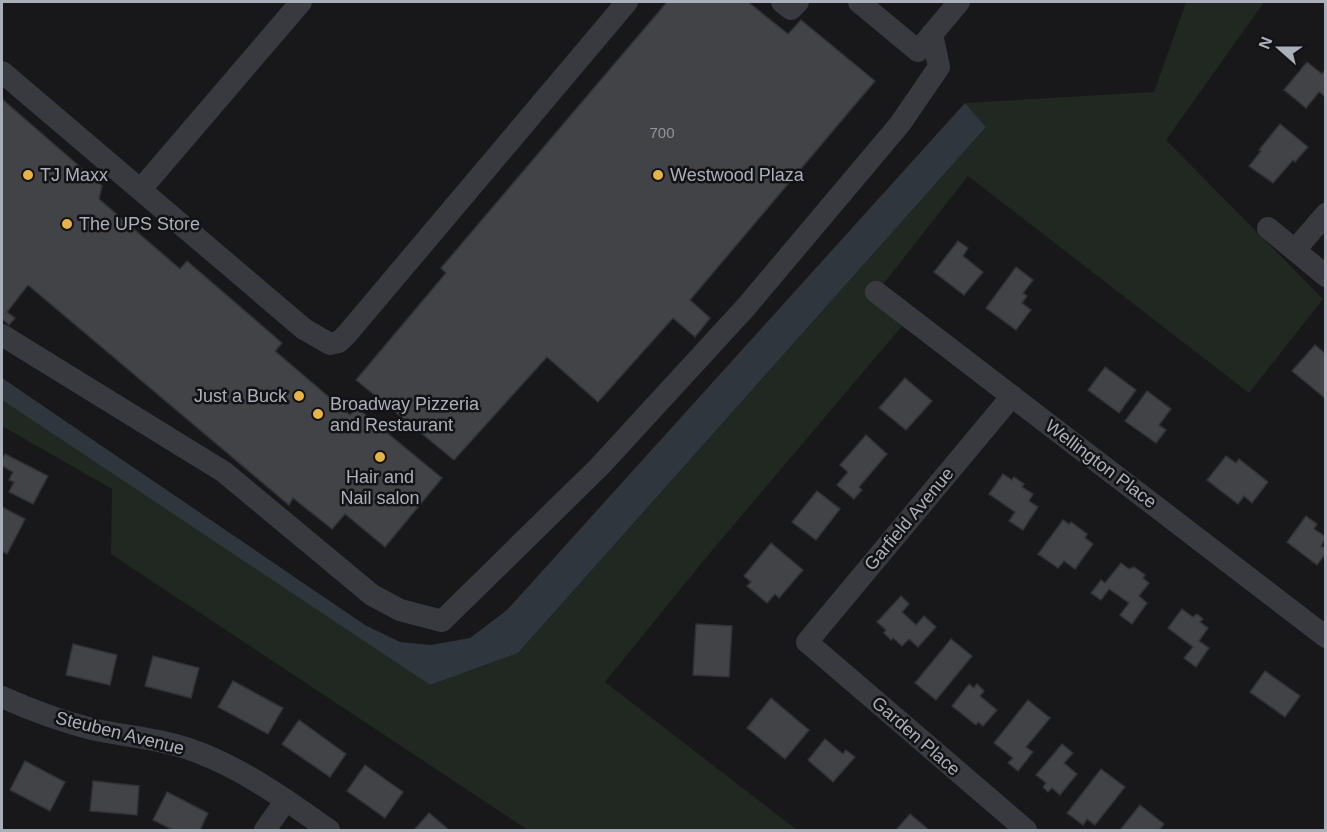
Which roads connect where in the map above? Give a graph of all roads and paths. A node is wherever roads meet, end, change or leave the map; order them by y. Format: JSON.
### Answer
{"nodes":[{"id":1,"x":301,"y":2,"type":"edge"},
{"id":2,"x":627,"y":2,"type":"edge"},
{"id":3,"x":782,"y":2,"type":"edge"},
{"id":4,"x":798,"y":2,"type":"edge"},
{"id":5,"x":859,"y":2,"type":"edge"},
{"id":6,"x":959,"y":2,"type":"edge"},
{"id":7,"x":932,"y":34,"type":"junction"},
{"id":8,"x":2,"y":72,"type":"edge"},
{"id":9,"x":141,"y":189,"type":"junction"},
{"id":10,"x":1326,"y":214,"type":"edge"},
{"id":11,"x":1269,"y":228,"type":"dead end"},
{"id":12,"x":1295,"y":250,"type":"junction"},
{"id":13,"x":1326,"y":276,"type":"edge"},
{"id":14,"x":876,"y":292,"type":"dead end"},
{"id":15,"x":2,"y":335,"type":"edge"},
{"id":16,"x":1012,"y":396,"type":"junction"},
{"id":17,"x":1326,"y":637,"type":"edge"},
{"id":18,"x":807,"y":642,"type":"joint"},
{"id":19,"x":2,"y":697,"type":"edge"},
{"id":20,"x":286,"y":800,"type":"junction"},
{"id":21,"x":265,"y":831,"type":"edge"},
{"id":22,"x":329,"y":831,"type":"edge"},
{"id":23,"x":1026,"y":831,"type":"edge"}],
"edges":[{"from":1,"to":9,"type":"street"},
{"from":2,"to":9,"type":"street"},
{"from":3,"to":4,"type":"street"},
{"from":5,"to":7,"type":"street"},
{"from":6,"to":7,"type":"street"},
{"from":7,"to":15,"type":"street"},
{"from":8,"to":9,"type":"street"},
{"from":10,"to":12,"type":"street"},
{"from":11,"to":12,"type":"street"},
{"from":12,"to":13,"type":"street"},
{"from":14,"to":16,"type":"street","name":"Wellington Place"},
{"from":16,"to":17,"type":"street","name":"Wellington Place"},
{"from":16,"to":18,"type":"street","name":"Garfield Avenue"},
{"from":18,"to":23,"type":"street","name":"Garden Place"},
{"from":19,"to":20,"type":"street","name":"Steuben Avenue"},
{"from":20,"to":21,"type":"street"},
{"from":20,"to":22,"type":"street","name":"Steuben Avenue"}]}
